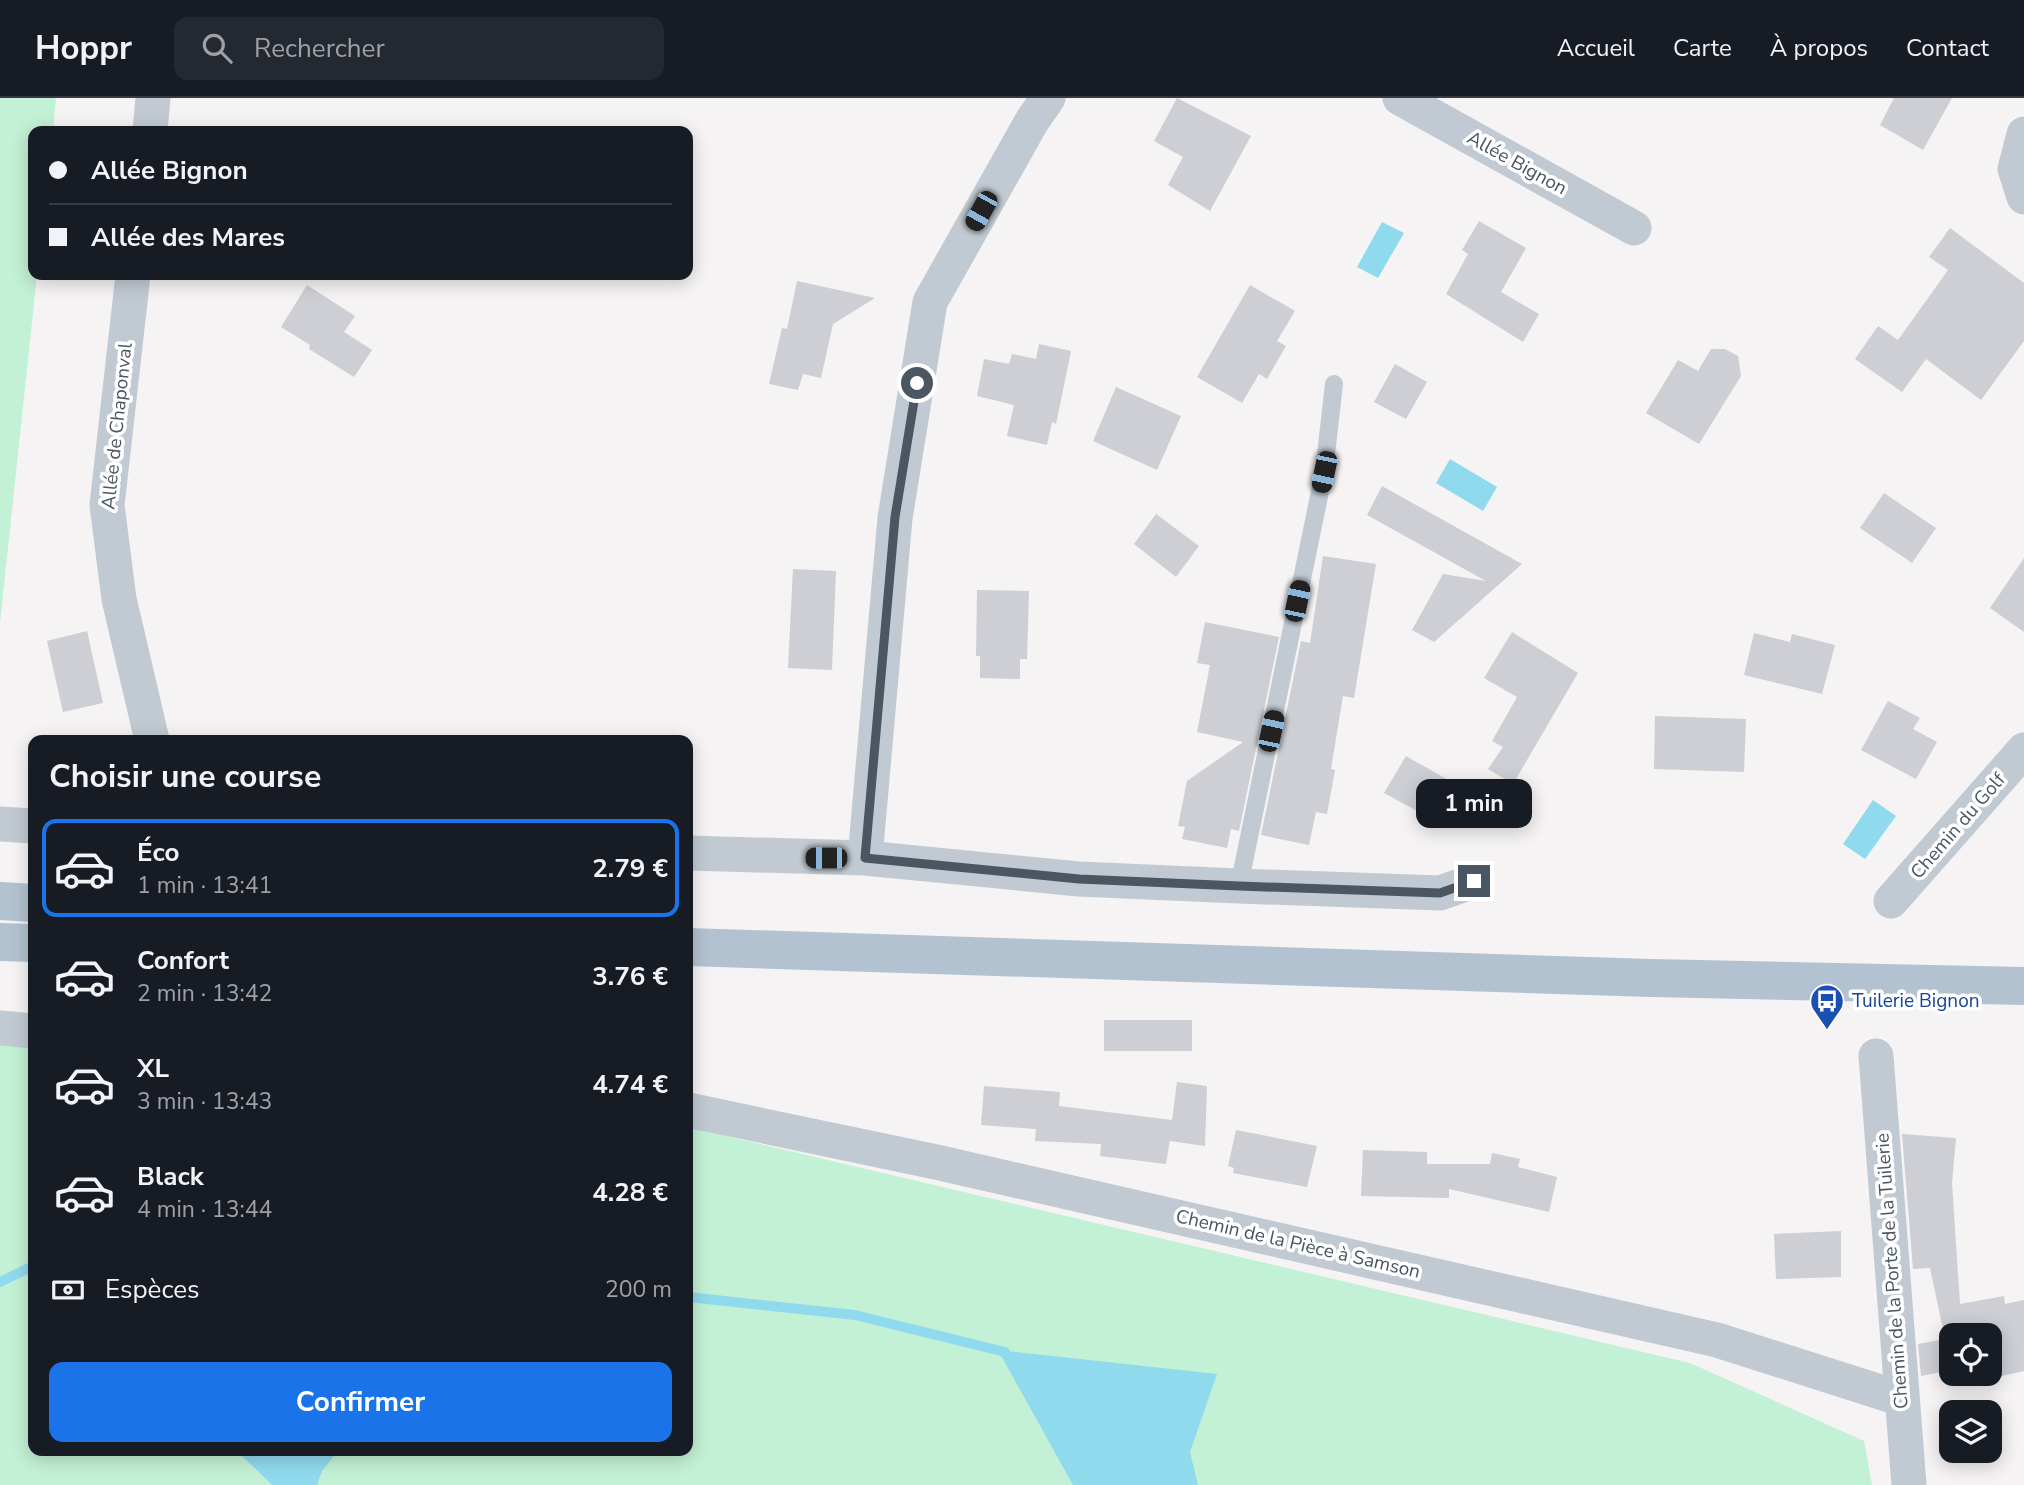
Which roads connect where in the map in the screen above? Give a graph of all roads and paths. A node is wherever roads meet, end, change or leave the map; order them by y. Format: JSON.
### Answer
{"nodes":[{"id":1,"x":153,"y":98,"type":"edge"},
{"id":2,"x":1048,"y":98,"type":"edge"},
{"id":3,"x":1400,"y":98,"type":"edge"},
{"id":4,"x":150,"y":126,"type":"edge"},
{"id":5,"x":2024,"y":134,"type":"edge"},
{"id":6,"x":2024,"y":197,"type":"edge"},
{"id":7,"x":1634,"y":228,"type":"dead end"},
{"id":8,"x":132,"y":280,"type":"edge"},
{"id":9,"x":1334,"y":384,"type":"dead end"},
{"id":10,"x":151,"y":735,"type":"edge"},
{"id":11,"x":2024,"y":750,"type":"edge"},
{"id":12,"x":0,"y":824,"type":"edge"},
{"id":13,"x":28,"y":826,"type":"edge"},
{"id":14,"x":693,"y":853,"type":"edge"},
{"id":15,"x":865,"y":858,"type":"junction"},
{"id":16,"x":1474,"y":881,"type":"dead end"},
{"id":17,"x":1239,"y":886,"type":"junction"},
{"id":18,"x":0,"y":901,"type":"edge"},
{"id":19,"x":1891,"y":901,"type":"dead end"},
{"id":20,"x":28,"y":903,"type":"edge"},
{"id":21,"x":0,"y":942,"type":"edge"},
{"id":22,"x":28,"y":943,"type":"edge"},
{"id":23,"x":693,"y":947,"type":"edge"},
{"id":24,"x":2016,"y":987,"type":"edge"},
{"id":25,"x":0,"y":1028,"type":"edge"},
{"id":26,"x":28,"y":1031,"type":"edge"},
{"id":27,"x":1876,"y":1056,"type":"dead end"},
{"id":28,"x":693,"y":1111,"type":"edge"},
{"id":29,"x":1902,"y":1399,"type":"junction"},
{"id":30,"x":1909,"y":1485,"type":"edge"}],
"edges":[{"from":1,"to":4,"type":"street"},
{"from":2,"to":15,"type":"street"},
{"from":3,"to":7,"type":"street","name":"Allée Bignon"},
{"from":5,"to":6,"type":"street"},
{"from":8,"to":10,"type":"street","name":"Allée de Chaponval"},
{"from":9,"to":17,"type":"lane"},
{"from":11,"to":19,"type":"street","name":"Chemin du Golf"},
{"from":12,"to":13,"type":"street"},
{"from":14,"to":15,"type":"street"},
{"from":15,"to":17,"type":"street"},
{"from":16,"to":17,"type":"street"},
{"from":18,"to":20,"type":"main road"},
{"from":21,"to":22,"type":"main road"},
{"from":23,"to":24,"type":"main road"},
{"from":25,"to":26,"type":"street"},
{"from":27,"to":29,"type":"street","name":"Chemin de la Porte de la Tuilerie"},
{"from":28,"to":29,"type":"street","name":"Chemin de la Pièce à Samson"},
{"from":29,"to":30,"type":"street","name":"Chemin de la Porte de la Tuilerie"}]}
